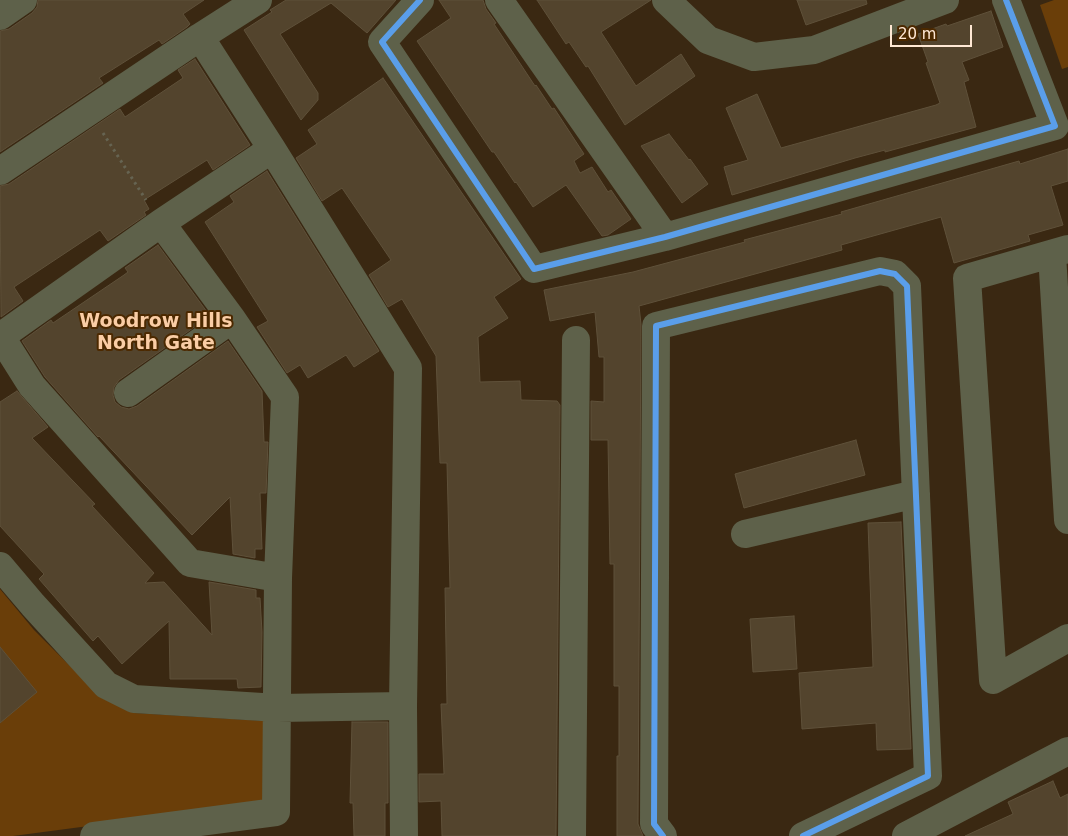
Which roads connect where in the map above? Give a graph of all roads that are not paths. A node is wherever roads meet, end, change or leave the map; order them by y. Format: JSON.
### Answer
{"nodes":[{"id":1,"x":23,"y":0,"type":"edge"},
{"id":2,"x":258,"y":0,"type":"edge"},
{"id":3,"x":420,"y":0,"type":"edge"},
{"id":4,"x":499,"y":0,"type":"edge"},
{"id":5,"x":666,"y":0,"type":"edge"},
{"id":6,"x":945,"y":0,"type":"edge"},
{"id":7,"x":1006,"y":0,"type":"edge"},
{"id":8,"x":0,"y":16,"type":"edge"},
{"id":9,"x":200,"y":37,"type":"junction"},
{"id":10,"x":272,"y":149,"type":"junction"},
{"id":11,"x":0,"y":171,"type":"edge"},
{"id":12,"x":161,"y":223,"type":"junction"},
{"id":13,"x":665,"y":237,"type":"junction"},
{"id":14,"x":1060,"y":252,"type":"edge"},
{"id":15,"x":232,"y":319,"type":"junction"},
{"id":16,"x":0,"y":337,"type":"edge"},
{"id":17,"x":576,"y":340,"type":"dead end"},
{"id":18,"x":128,"y":393,"type":"dead end"},
{"id":19,"x":916,"y":494,"type":"junction"},
{"id":20,"x":1068,"y":520,"type":"edge"},
{"id":21,"x":745,"y":534,"type":"dead end"},
{"id":22,"x":0,"y":566,"type":"edge"},
{"id":23,"x":278,"y":578,"type":"junction"},
{"id":24,"x":1068,"y":638,"type":"edge"},
{"id":25,"x":403,"y":706,"type":"junction"},
{"id":26,"x":278,"y":708,"type":"junction"},
{"id":27,"x":1068,"y":751,"type":"edge"},
{"id":28,"x":94,"y":836,"type":"edge"},
{"id":29,"x":404,"y":836,"type":"edge"},
{"id":30,"x":572,"y":836,"type":"edge"},
{"id":31,"x":664,"y":836,"type":"edge"},
{"id":32,"x":803,"y":836,"type":"edge"},
{"id":33,"x":906,"y":836,"type":"edge"}],
"edges":[{"from":1,"to":8,"type":"street"},
{"from":2,"to":9,"type":"street"},
{"from":3,"to":13,"type":"street"},
{"from":4,"to":13,"type":"street"},
{"from":5,"to":6,"type":"street"},
{"from":7,"to":13,"type":"street"},
{"from":9,"to":10,"type":"street"},
{"from":9,"to":11,"type":"street"},
{"from":10,"to":12,"type":"street"},
{"from":10,"to":25,"type":"street"},
{"from":12,"to":15,"type":"street"},
{"from":12,"to":16,"type":"street"},
{"from":14,"to":20,"type":"street"},
{"from":14,"to":24,"type":"street"},
{"from":15,"to":18,"type":"street"},
{"from":15,"to":23,"type":"street"},
{"from":16,"to":23,"type":"street"},
{"from":17,"to":30,"type":"street"},
{"from":19,"to":21,"type":"street"},
{"from":19,"to":31,"type":"street"},
{"from":19,"to":32,"type":"street"},
{"from":22,"to":26,"type":"street"},
{"from":23,"to":26,"type":"street"},
{"from":25,"to":26,"type":"street"},
{"from":25,"to":29,"type":"street"},
{"from":26,"to":28,"type":"street"},
{"from":27,"to":33,"type":"street"}]}
